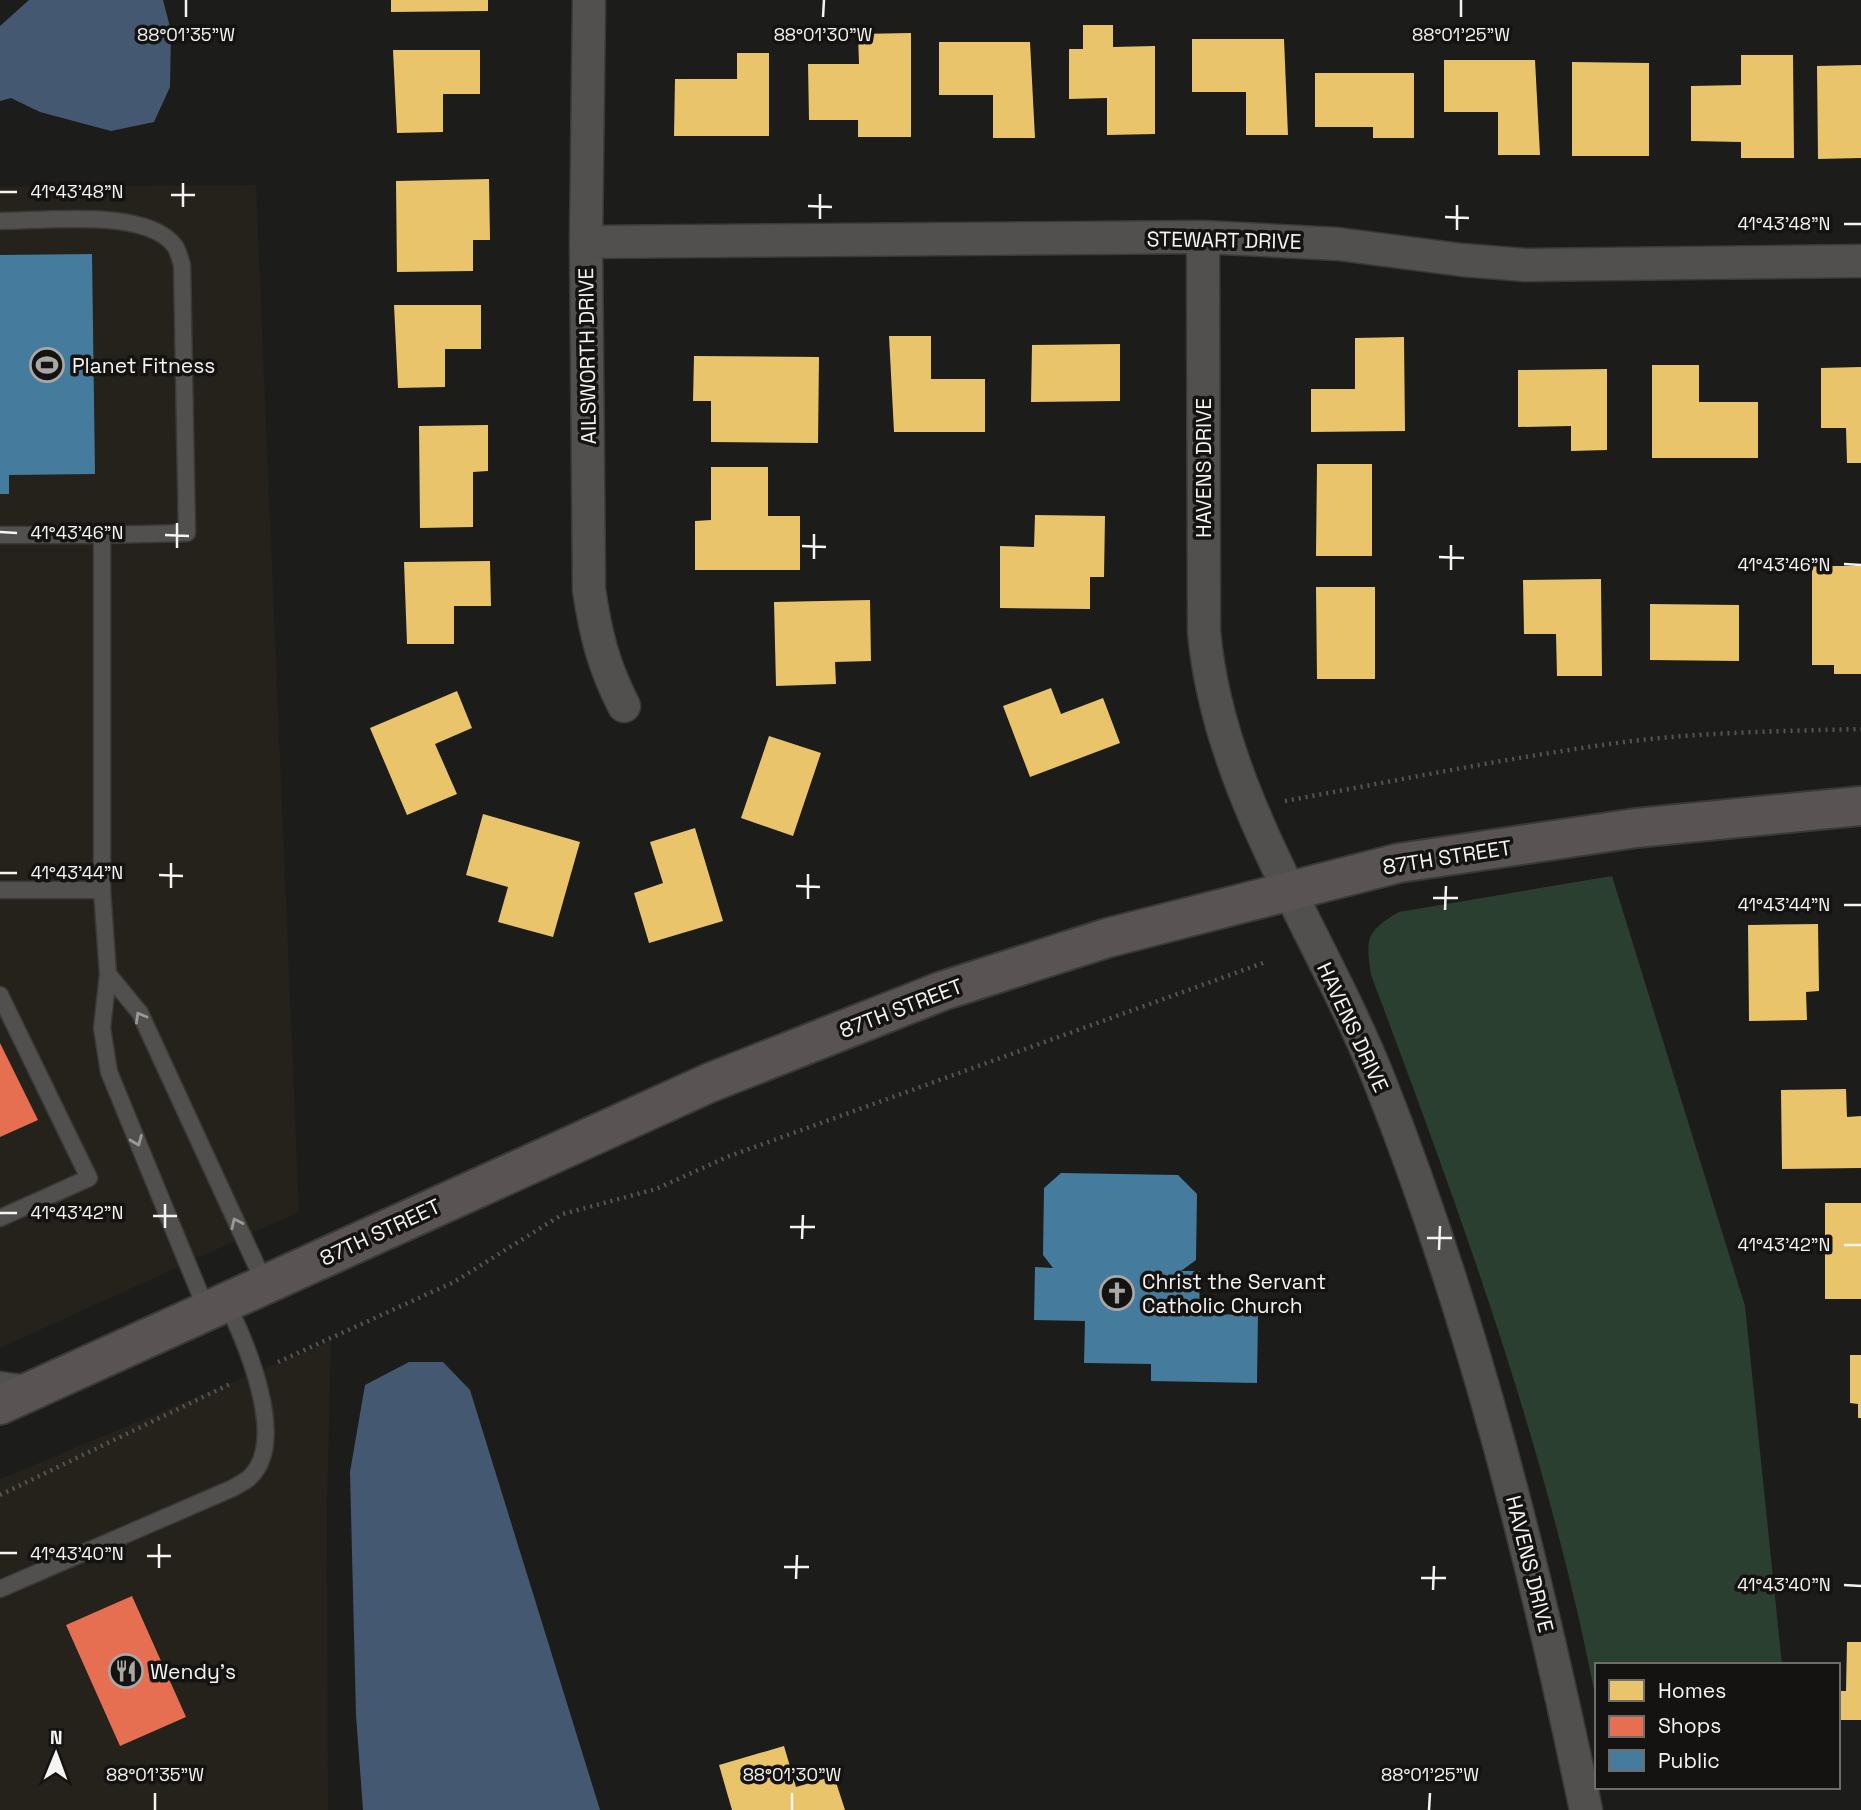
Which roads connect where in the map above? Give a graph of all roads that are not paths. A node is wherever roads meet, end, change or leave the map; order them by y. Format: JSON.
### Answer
{"nodes":[{"id":1,"x":589,"y":0,"type":"edge"},
{"id":2,"x":0,"y":221,"type":"edge"},
{"id":3,"x":1203,"y":237,"type":"junction"},
{"id":4,"x":586,"y":242,"type":"junction"},
{"id":5,"x":1861,"y":261,"type":"edge"},
{"id":6,"x":0,"y":535,"type":"edge"},
{"id":7,"x":102,"y":535,"type":"junction"},
{"id":8,"x":624,"y":706,"type":"dead end"},
{"id":9,"x":1861,"y":806,"type":"edge"},
{"id":10,"x":0,"y":890,"type":"edge"},
{"id":11,"x":102,"y":890,"type":"junction"},
{"id":12,"x":1289,"y":890,"type":"junction"},
{"id":13,"x":108,"y":974,"type":"junction"},
{"id":14,"x":0,"y":995,"type":"edge"},
{"id":15,"x":0,"y":1218,"type":"edge"},
{"id":16,"x":265,"y":1284,"type":"junction"},
{"id":17,"x":216,"y":1307,"type":"junction"},
{"id":18,"x":0,"y":1380,"type":"edge"},
{"id":19,"x":41,"y":1387,"type":"junction"},
{"id":20,"x":0,"y":1405,"type":"edge"},
{"id":21,"x":0,"y":1589,"type":"edge"},
{"id":22,"x":1586,"y":1810,"type":"edge"}],
"edges":[{"from":1,"to":4,"type":"street","name":"AILSWORTH DRIVE"},
{"from":2,"to":7,"type":"lane"},
{"from":3,"to":4,"type":"street","name":"STEWART DRIVE"},
{"from":3,"to":5,"type":"street","name":"STEWART DRIVE"},
{"from":3,"to":12,"type":"street","name":"HAVENS DRIVE"},
{"from":4,"to":8,"type":"street","name":"AILSWORTH DRIVE"},
{"from":6,"to":7,"type":"lane"},
{"from":7,"to":11,"type":"lane"},
{"from":9,"to":12,"type":"main road","name":"87TH STREET"},
{"from":10,"to":11,"type":"lane"},
{"from":11,"to":13,"type":"lane"},
{"from":12,"to":16,"type":"main road","name":"87TH STREET"},
{"from":12,"to":22,"type":"street","name":"HAVENS DRIVE"},
{"from":16,"to":13,"type":"lane","one_way":true},
{"from":13,"to":17,"type":"lane","one_way":true},
{"from":14,"to":15,"type":"lane"},
{"from":16,"to":17,"type":"main road","name":"87TH STREET"},
{"from":17,"to":19,"type":"main road","name":"87TH STREET"},
{"from":17,"to":21,"type":"lane"},
{"from":18,"to":19,"type":"lane"},
{"from":19,"to":20,"type":"main road","name":"87TH STREET"}]}
